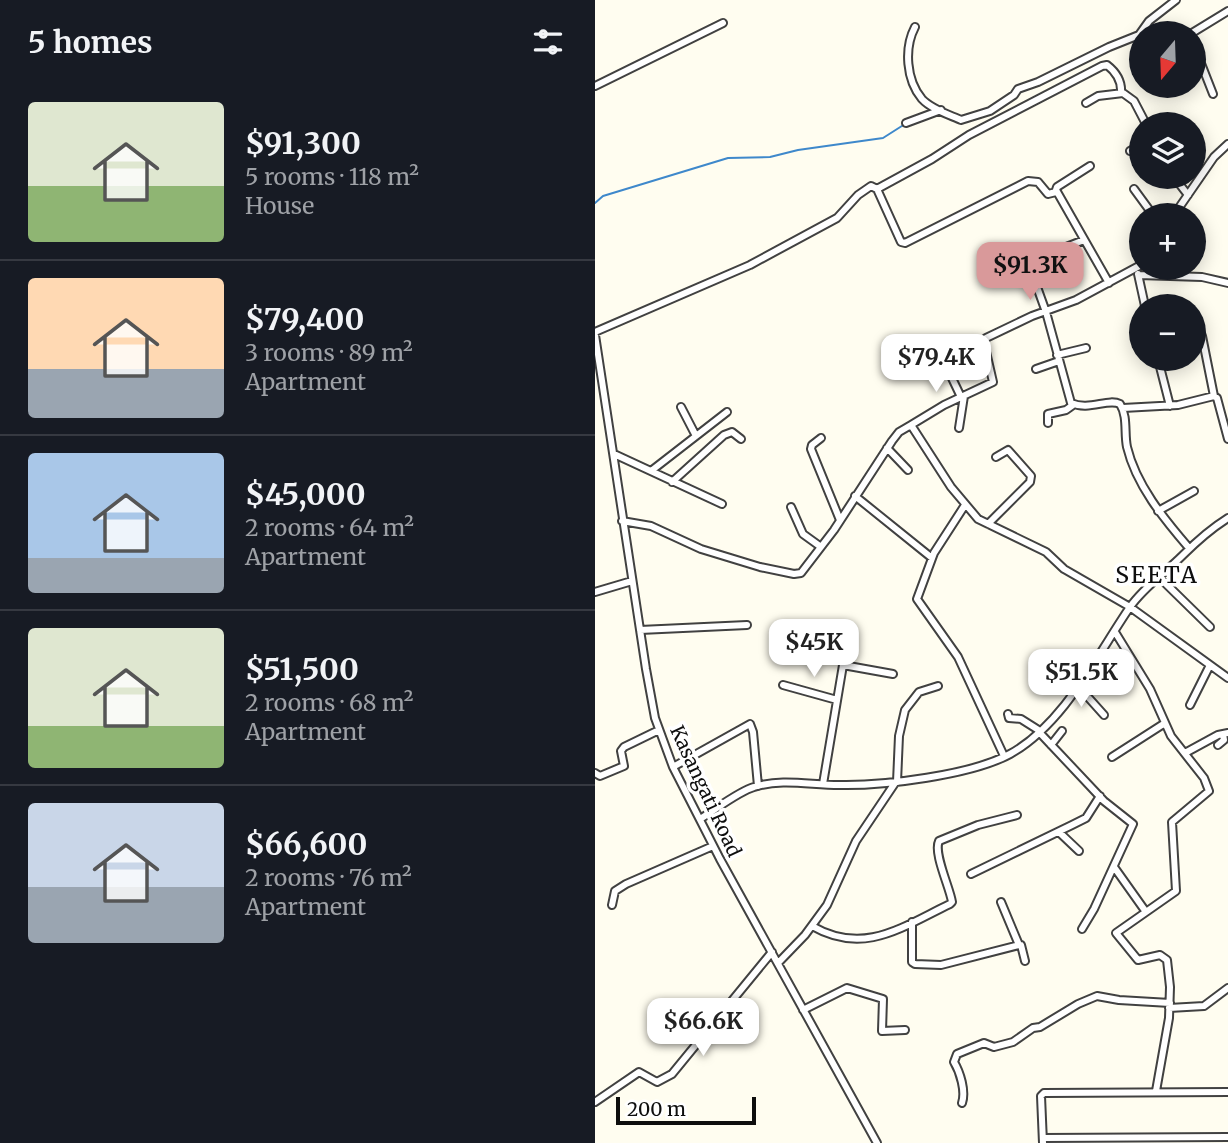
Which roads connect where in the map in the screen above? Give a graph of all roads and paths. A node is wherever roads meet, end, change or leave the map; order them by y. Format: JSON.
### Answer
{"nodes":[{"id":1,"x":1176,"y":0,"type":"edge"},
{"id":2,"x":1228,"y":11,"type":"edge"},
{"id":3,"x":723,"y":23,"type":"dead end"},
{"id":4,"x":1206,"y":24,"type":"edge"},
{"id":5,"x":915,"y":27,"type":"dead end"},
{"id":6,"x":1206,"y":76,"type":"edge"},
{"id":7,"x":595,"y":86,"type":"edge"},
{"id":8,"x":1121,"y":93,"type":"junction"},
{"id":9,"x":1213,"y":94,"type":"dead end"},
{"id":10,"x":1086,"y":103,"type":"dead end"},
{"id":11,"x":941,"y":110,"type":"junction"},
{"id":12,"x":1140,"y":112,"type":"edge"},
{"id":13,"x":906,"y":124,"type":"dead end"},
{"id":14,"x":1228,"y":144,"type":"edge"},
{"id":15,"x":1090,"y":166,"type":"dead end"},
{"id":16,"x":877,"y":189,"type":"junction"},
{"id":17,"x":1134,"y":189,"type":"dead end"},
{"id":18,"x":1183,"y":189,"type":"edge"},
{"id":19,"x":1056,"y":192,"type":"junction"},
{"id":20,"x":1188,"y":195,"type":"junction"},
{"id":21,"x":1144,"y":203,"type":"edge"},
{"id":22,"x":1182,"y":203,"type":"edge"},
{"id":23,"x":1084,"y":240,"type":"junction"},
{"id":24,"x":1129,"y":274,"type":"edge"},
{"id":25,"x":1206,"y":278,"type":"edge"},
{"id":26,"x":1109,"y":283,"type":"junction"},
{"id":27,"x":1228,"y":284,"type":"edge"},
{"id":28,"x":1046,"y":312,"type":"junction"},
{"id":29,"x":595,"y":333,"type":"edge"},
{"id":30,"x":1086,"y":348,"type":"dead end"},
{"id":31,"x":941,"y":355,"type":"dead end"},
{"id":32,"x":1206,"y":357,"type":"edge"},
{"id":33,"x":1058,"y":358,"type":"junction"},
{"id":34,"x":1036,"y":369,"type":"dead end"},
{"id":35,"x":1161,"y":371,"type":"edge"},
{"id":36,"x":962,"y":396,"type":"junction"},
{"id":37,"x":1214,"y":396,"type":"junction"},
{"id":38,"x":1073,"y":405,"type":"junction"},
{"id":39,"x":1170,"y":406,"type":"junction"},
{"id":40,"x":681,"y":407,"type":"dead end"},
{"id":41,"x":1123,"y":408,"type":"junction"},
{"id":42,"x":727,"y":412,"type":"dead end"},
{"id":43,"x":1048,"y":423,"type":"dead end"},
{"id":44,"x":911,"y":425,"type":"junction"},
{"id":45,"x":959,"y":428,"type":"dead end"},
{"id":46,"x":696,"y":436,"type":"junction"},
{"id":47,"x":821,"y":438,"type":"dead end"},
{"id":48,"x":741,"y":439,"type":"dead end"},
{"id":49,"x":1228,"y":439,"type":"edge"},
{"id":50,"x":887,"y":447,"type":"junction"},
{"id":51,"x":614,"y":454,"type":"junction"},
{"id":52,"x":996,"y":457,"type":"dead end"},
{"id":53,"x":908,"y":470,"type":"dead end"},
{"id":54,"x":651,"y":471,"type":"junction"},
{"id":55,"x":672,"y":482,"type":"junction"},
{"id":56,"x":1194,"y":491,"type":"dead end"},
{"id":57,"x":855,"y":495,"type":"junction"},
{"id":58,"x":722,"y":504,"type":"dead end"},
{"id":59,"x":965,"y":505,"type":"junction"},
{"id":60,"x":791,"y":507,"type":"dead end"},
{"id":61,"x":1158,"y":511,"type":"junction"},
{"id":62,"x":1228,"y":519,"type":"edge"},
{"id":63,"x":840,"y":520,"type":"junction"},
{"id":64,"x":622,"y":521,"type":"junction"},
{"id":65,"x":988,"y":524,"type":"junction"},
{"id":66,"x":821,"y":547,"type":"junction"},
{"id":67,"x":1189,"y":548,"type":"junction"},
{"id":68,"x":932,"y":558,"type":"junction"},
{"id":69,"x":1158,"y":576,"type":"junction"},
{"id":70,"x":632,"y":581,"type":"junction"},
{"id":71,"x":595,"y":592,"type":"edge"},
{"id":72,"x":1130,"y":607,"type":"junction"},
{"id":73,"x":747,"y":625,"type":"dead end"},
{"id":74,"x":1210,"y":627,"type":"dead end"},
{"id":75,"x":641,"y":629,"type":"junction"},
{"id":76,"x":1115,"y":632,"type":"junction"},
{"id":77,"x":1210,"y":665,"type":"junction"},
{"id":78,"x":893,"y":674,"type":"dead end"},
{"id":79,"x":1228,"y":678,"type":"edge"},
{"id":80,"x":783,"y":685,"type":"dead end"},
{"id":81,"x":939,"y":686,"type":"dead end"},
{"id":82,"x":1078,"y":686,"type":"junction"},
{"id":83,"x":837,"y":700,"type":"junction"},
{"id":84,"x":1189,"y":705,"type":"dead end"},
{"id":85,"x":1008,"y":714,"type":"dead end"},
{"id":86,"x":1104,"y":715,"type":"dead end"},
{"id":87,"x":1165,"y":723,"type":"junction"},
{"id":88,"x":659,"y":730,"type":"junction"},
{"id":89,"x":1039,"y":731,"type":"junction"},
{"id":90,"x":1062,"y":731,"type":"dead end"},
{"id":91,"x":1226,"y":734,"type":"edge"},
{"id":92,"x":1051,"y":745,"type":"junction"},
{"id":93,"x":1218,"y":746,"type":"dead end"},
{"id":94,"x":1185,"y":753,"type":"junction"},
{"id":95,"x":1004,"y":757,"type":"junction"},
{"id":96,"x":1112,"y":757,"type":"dead end"},
{"id":97,"x":673,"y":767,"type":"junction"},
{"id":98,"x":595,"y":773,"type":"edge"},
{"id":99,"x":896,"y":783,"type":"junction"},
{"id":100,"x":823,"y":784,"type":"junction"},
{"id":101,"x":758,"y":786,"type":"junction"},
{"id":102,"x":1100,"y":796,"type":"junction"},
{"id":103,"x":1017,"y":816,"type":"dead end"},
{"id":104,"x":700,"y":819,"type":"junction"},
{"id":105,"x":1059,"y":832,"type":"junction"},
{"id":106,"x":713,"y":846,"type":"junction"},
{"id":107,"x":1079,"y":851,"type":"dead end"},
{"id":108,"x":1114,"y":867,"type":"junction"},
{"id":109,"x":971,"y":874,"type":"dead end"},
{"id":110,"x":1001,"y":902,"type":"dead end"},
{"id":111,"x":612,"y":905,"type":"dead end"},
{"id":112,"x":1146,"y":912,"type":"junction"},
{"id":113,"x":912,"y":922,"type":"junction"},
{"id":114,"x":812,"y":926,"type":"junction"},
{"id":115,"x":1082,"y":929,"type":"dead end"},
{"id":116,"x":1019,"y":945,"type":"junction"},
{"id":117,"x":772,"y":952,"type":"junction"},
{"id":118,"x":1025,"y":961,"type":"dead end"},
{"id":119,"x":778,"y":963,"type":"junction"},
{"id":120,"x":1228,"y":988,"type":"edge"},
{"id":121,"x":1169,"y":1005,"type":"junction"},
{"id":122,"x":803,"y":1010,"type":"junction"},
{"id":123,"x":905,"y":1030,"type":"dead end"},
{"id":124,"x":1156,"y":1091,"type":"junction"},
{"id":125,"x":1228,"y":1092,"type":"edge"},
{"id":126,"x":595,"y":1102,"type":"edge"},
{"id":127,"x":962,"y":1103,"type":"dead end"},
{"id":128,"x":1228,"y":1137,"type":"edge"},
{"id":129,"x":1043,"y":1140,"type":"edge"},
{"id":130,"x":1160,"y":1140,"type":"edge"},
{"id":131,"x":877,"y":1143,"type":"edge"}],
"edges":[{"from":1,"to":11,"type":"street"},
{"from":2,"to":4,"type":"street"},
{"from":3,"to":7,"type":"street"},
{"from":5,"to":11,"type":"street"},
{"from":6,"to":9,"type":"street"},
{"from":8,"to":10,"type":"street"},
{"from":8,"to":12,"type":"street"},
{"from":8,"to":16,"type":"street"},
{"from":11,"to":13,"type":"street"},
{"from":14,"to":20,"type":"street"},
{"from":15,"to":19,"type":"street"},
{"from":16,"to":19,"type":"street"},
{"from":16,"to":29,"type":"street"},
{"from":17,"to":21,"type":"street"},
{"from":18,"to":20,"type":"street"},
{"from":19,"to":23,"type":"street"},
{"from":20,"to":22,"type":"street"},
{"from":23,"to":26,"type":"street"},
{"from":23,"to":28,"type":"street"},
{"from":24,"to":26,"type":"street"},
{"from":25,"to":27,"type":"street"},
{"from":26,"to":28,"type":"street"},
{"from":28,"to":33,"type":"street"},
{"from":28,"to":36,"type":"street"},
{"from":29,"to":51,"type":"street","name":"Kasangati Road"},
{"from":30,"to":33,"type":"street"},
{"from":31,"to":36,"type":"street"},
{"from":32,"to":37,"type":"street"},
{"from":33,"to":34,"type":"street"},
{"from":33,"to":38,"type":"street"},
{"from":35,"to":39,"type":"street"},
{"from":36,"to":44,"type":"street"},
{"from":36,"to":45,"type":"street"},
{"from":37,"to":39,"type":"street"},
{"from":37,"to":49,"type":"street"},
{"from":38,"to":41,"type":"street"},
{"from":38,"to":43,"type":"street"},
{"from":39,"to":41,"type":"street"},
{"from":40,"to":46,"type":"street"},
{"from":41,"to":61,"type":"street"},
{"from":42,"to":46,"type":"street"},
{"from":44,"to":50,"type":"street"},
{"from":44,"to":59,"type":"street"},
{"from":46,"to":54,"type":"street"},
{"from":47,"to":63,"type":"street"},
{"from":48,"to":55,"type":"street"},
{"from":50,"to":53,"type":"street"},
{"from":50,"to":57,"type":"street"},
{"from":51,"to":54,"type":"street"},
{"from":51,"to":64,"type":"street","name":"Kasangati Road"},
{"from":52,"to":65,"type":"street"},
{"from":54,"to":55,"type":"street"},
{"from":55,"to":58,"type":"street"},
{"from":56,"to":61,"type":"street"},
{"from":57,"to":63,"type":"street"},
{"from":57,"to":68,"type":"street"},
{"from":59,"to":65,"type":"street"},
{"from":59,"to":68,"type":"street"},
{"from":60,"to":66,"type":"street"},
{"from":61,"to":67,"type":"street"},
{"from":62,"to":67,"type":"street"},
{"from":63,"to":66,"type":"street"},
{"from":64,"to":66,"type":"street"},
{"from":64,"to":70,"type":"street","name":"Kasangati Road"},
{"from":65,"to":72,"type":"street"},
{"from":67,"to":69,"type":"street"},
{"from":68,"to":95,"type":"street"},
{"from":69,"to":72,"type":"street"},
{"from":69,"to":74,"type":"street"},
{"from":70,"to":71,"type":"street"},
{"from":70,"to":75,"type":"street","name":"Kasangati Road"},
{"from":72,"to":76,"type":"street"},
{"from":72,"to":77,"type":"street"},
{"from":73,"to":75,"type":"street"},
{"from":75,"to":88,"type":"street","name":"Kasangati Road"},
{"from":76,"to":82,"type":"street"},
{"from":76,"to":87,"type":"street"},
{"from":77,"to":79,"type":"street"},
{"from":77,"to":84,"type":"street"},
{"from":78,"to":83,"type":"street"},
{"from":80,"to":83,"type":"street"},
{"from":81,"to":99,"type":"street"},
{"from":82,"to":86,"type":"street"},
{"from":82,"to":89,"type":"street"},
{"from":83,"to":100,"type":"street"},
{"from":85,"to":89,"type":"street"},
{"from":87,"to":94,"type":"street"},
{"from":87,"to":96,"type":"street"},
{"from":88,"to":97,"type":"street","name":"Kasangati Road"},
{"from":88,"to":98,"type":"street"},
{"from":89,"to":92,"type":"street"},
{"from":89,"to":95,"type":"street"},
{"from":90,"to":92,"type":"street"},
{"from":91,"to":93,"type":"street"},
{"from":91,"to":94,"type":"street"},
{"from":92,"to":102,"type":"street"},
{"from":94,"to":112,"type":"street"},
{"from":95,"to":99,"type":"street"},
{"from":97,"to":101,"type":"street"},
{"from":97,"to":104,"type":"street","name":"Kasangati Road"},
{"from":99,"to":100,"type":"street"},
{"from":99,"to":114,"type":"street"},
{"from":100,"to":101,"type":"street"},
{"from":101,"to":104,"type":"street"},
{"from":102,"to":105,"type":"street"},
{"from":102,"to":108,"type":"street"},
{"from":103,"to":113,"type":"street"},
{"from":104,"to":106,"type":"street","name":"Kasangati Road"},
{"from":105,"to":107,"type":"street"},
{"from":105,"to":109,"type":"street"},
{"from":106,"to":111,"type":"street"},
{"from":106,"to":117,"type":"street","name":"Kasangati Road"},
{"from":108,"to":112,"type":"street"},
{"from":108,"to":115,"type":"street"},
{"from":110,"to":116,"type":"street"},
{"from":112,"to":121,"type":"street"},
{"from":113,"to":114,"type":"street"},
{"from":113,"to":116,"type":"street"},
{"from":114,"to":119,"type":"street"},
{"from":116,"to":118,"type":"street"},
{"from":117,"to":119,"type":"street","name":"Kasangati Road"},
{"from":117,"to":126,"type":"street"},
{"from":119,"to":122,"type":"street","name":"Kasangati Road"},
{"from":120,"to":121,"type":"street"},
{"from":121,"to":124,"type":"street"},
{"from":121,"to":127,"type":"street"},
{"from":122,"to":123,"type":"street"},
{"from":122,"to":131,"type":"street","name":"Kasangati Road"},
{"from":124,"to":125,"type":"street"},
{"from":124,"to":129,"type":"street"},
{"from":128,"to":130,"type":"street"},
{"from":129,"to":130,"type":"street"}]}
